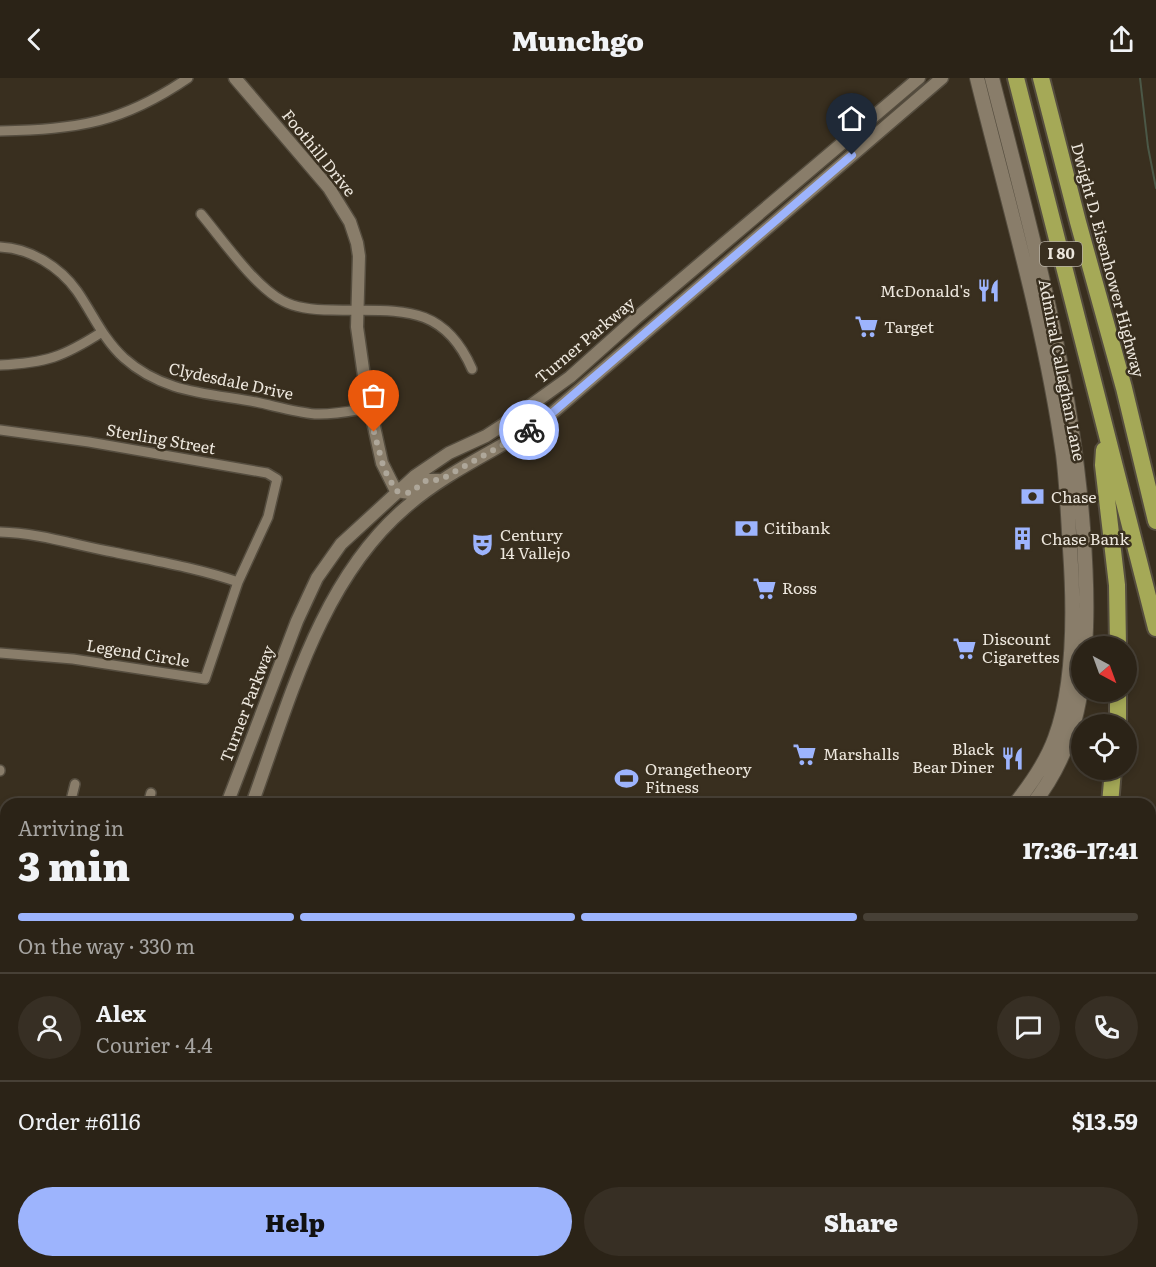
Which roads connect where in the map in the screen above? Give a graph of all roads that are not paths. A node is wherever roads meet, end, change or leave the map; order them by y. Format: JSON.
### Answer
{"nodes":[{"id":1,"x":188,"y":78,"type":"edge"},
{"id":2,"x":235,"y":78,"type":"edge"},
{"id":3,"x":919,"y":78,"type":"edge"},
{"id":4,"x":942,"y":78,"type":"edge"},
{"id":5,"x":977,"y":78,"type":"edge"},
{"id":6,"x":992,"y":78,"type":"edge"},
{"id":7,"x":1016,"y":78,"type":"edge"},
{"id":8,"x":1041,"y":78,"type":"edge"},
{"id":9,"x":0,"y":131,"type":"edge"},
{"id":10,"x":201,"y":214,"type":"dead end"},
{"id":11,"x":0,"y":247,"type":"edge"},
{"id":12,"x":356,"y":311,"type":"junction"},
{"id":13,"x":102,"y":332,"type":"junction"},
{"id":14,"x":0,"y":364,"type":"edge"},
{"id":15,"x":472,"y":369,"type":"dead end"},
{"id":16,"x":369,"y":408,"type":"junction"},
{"id":17,"x":0,"y":430,"type":"edge"},
{"id":18,"x":1106,"y":431,"type":"junction"},
{"id":19,"x":440,"y":480,"type":"junction"},
{"id":20,"x":396,"y":491,"type":"junction"},
{"id":21,"x":268,"y":517,"type":"joint"},
{"id":22,"x":1156,"y":521,"type":"edge"},
{"id":23,"x":0,"y":532,"type":"edge"},
{"id":24,"x":238,"y":582,"type":"junction"},
{"id":25,"x":1156,"y":628,"type":"edge"},
{"id":26,"x":1085,"y":636,"type":"edge"},
{"id":27,"x":1118,"y":636,"type":"edge"},
{"id":28,"x":0,"y":653,"type":"edge"},
{"id":29,"x":1078,"y":702,"type":"edge"},
{"id":30,"x":1112,"y":780,"type":"edge"},
{"id":31,"x":1118,"y":780,"type":"edge"},
{"id":32,"x":75,"y":784,"type":"dead end"},
{"id":33,"x":151,"y":792,"type":"dead end"},
{"id":34,"x":72,"y":798,"type":"edge"},
{"id":35,"x":150,"y":798,"type":"edge"},
{"id":36,"x":229,"y":798,"type":"edge"},
{"id":37,"x":254,"y":798,"type":"edge"},
{"id":38,"x":1019,"y":798,"type":"edge"},
{"id":39,"x":1037,"y":798,"type":"edge"},
{"id":40,"x":1111,"y":798,"type":"edge"},
{"id":41,"x":1118,"y":798,"type":"edge"}],
"edges":[{"from":1,"to":9,"type":"street"},
{"from":2,"to":12,"type":"street","name":"Foothill Drive"},
{"from":3,"to":20,"type":"street","name":"Turner Parkway"},
{"from":4,"to":19,"type":"street","name":"Turner Parkway"},
{"from":5,"to":38,"type":"main road","name":"Admiral Callaghan Lane"},
{"from":6,"to":26,"type":"main road","name":"Admiral Callaghan Lane"},
{"from":7,"to":18,"type":"highway","number":"I 80"},
{"from":8,"to":22,"type":"highway","name":"Dwight D. Eisenhower Highway","number":"I 80"},
{"from":10,"to":12,"type":"street"},
{"from":11,"to":13,"type":"street","name":"Clydesdale Drive"},
{"from":12,"to":15,"type":"street"},
{"from":12,"to":16,"type":"street","name":"Foothill Drive"},
{"from":13,"to":14,"type":"street"},
{"from":13,"to":16,"type":"street","name":"Clydesdale Drive"},
{"from":16,"to":20,"type":"street","name":"Foothill Drive"},
{"from":17,"to":21,"type":"street","name":"Sterling Street"},
{"from":18,"to":25,"type":"highway","number":"I 80"},
{"from":18,"to":27,"type":"highway"},
{"from":19,"to":20,"type":"street"},
{"from":19,"to":37,"type":"street","name":"Turner Parkway"},
{"from":20,"to":36,"type":"street","name":"Turner Parkway"},
{"from":21,"to":24,"type":"street","name":"Legend Circle"},
{"from":23,"to":24,"type":"street"},
{"from":24,"to":28,"type":"street","name":"Legend Circle"},
{"from":29,"to":39,"type":"main road"},
{"from":30,"to":40,"type":"highway"},
{"from":31,"to":41,"type":"highway"},
{"from":32,"to":34,"type":"street"},
{"from":33,"to":35,"type":"street"}]}
